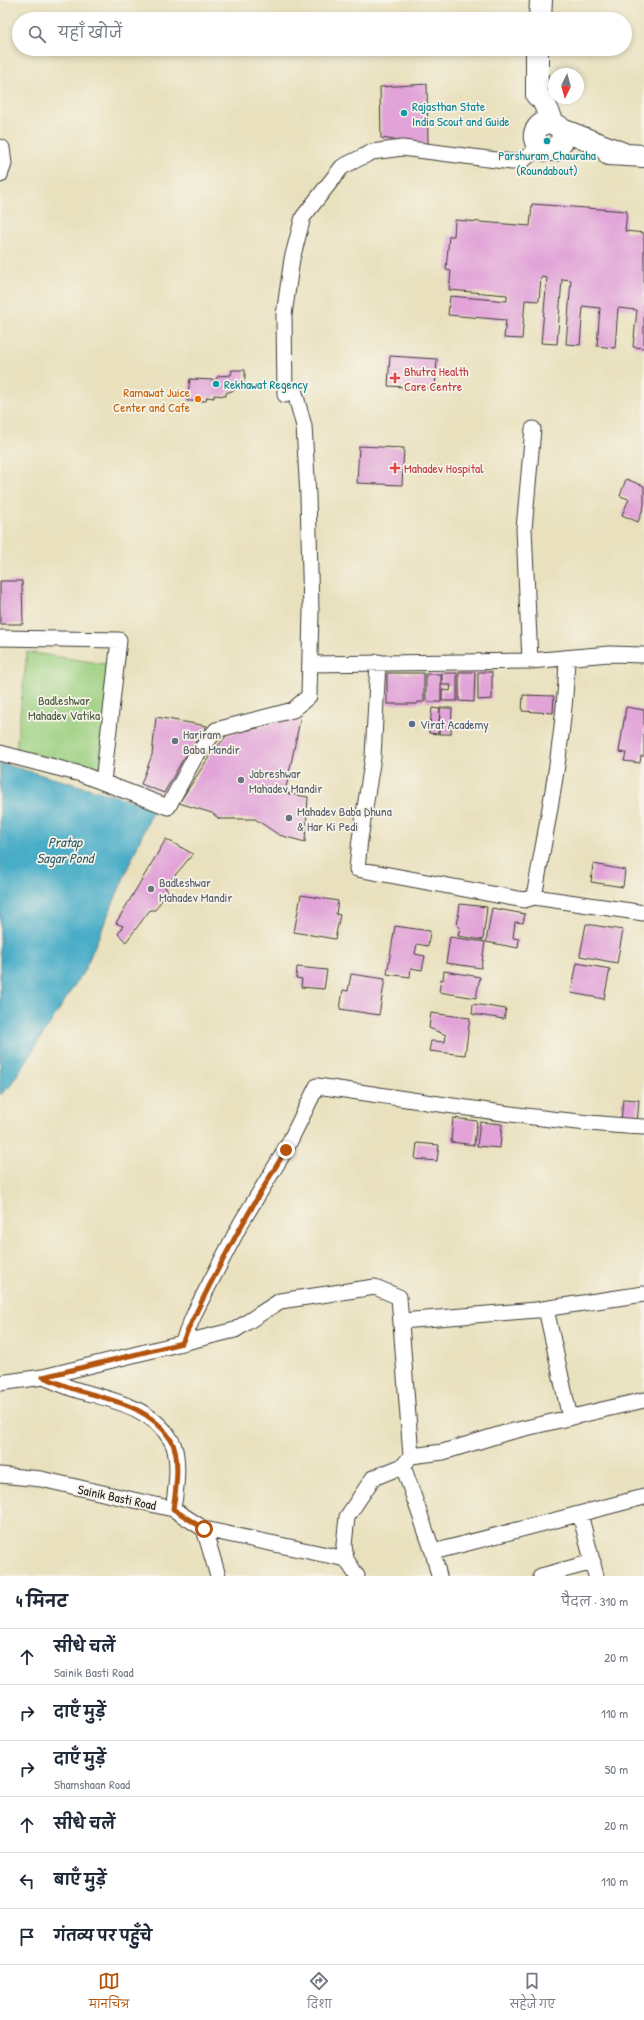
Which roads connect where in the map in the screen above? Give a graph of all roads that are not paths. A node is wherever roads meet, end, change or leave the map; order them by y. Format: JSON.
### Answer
{"nodes":[{"id":1,"x":541,"y":0,"type":"edge"},
{"id":2,"x":540,"y":12,"type":"edge"},
{"id":3,"x":537,"y":56,"type":"edge"},
{"id":4,"x":548,"y":137,"type":"junction"},
{"id":5,"x":0,"y":147,"type":"edge"},
{"id":6,"x":634,"y":155,"type":"edge"},
{"id":7,"x":0,"y":175,"type":"edge"},
{"id":8,"x":533,"y":429,"type":"dead end"},
{"id":9,"x":0,"y":638,"type":"edge"},
{"id":10,"x":644,"y":656,"type":"edge"},
{"id":11,"x":567,"y":658,"type":"junction"},
{"id":12,"x":530,"y":660,"type":"junction"},
{"id":13,"x":378,"y":662,"type":"junction"},
{"id":14,"x":310,"y":664,"type":"junction"},
{"id":15,"x":0,"y":753,"type":"edge"},
{"id":16,"x":103,"y":782,"type":"junction"},
{"id":17,"x":534,"y":897,"type":"junction"},
{"id":18,"x":644,"y":913,"type":"edge"},
{"id":19,"x":644,"y":1127,"type":"edge"},
{"id":20,"x":644,"y":1294,"type":"edge"},
{"id":21,"x":546,"y":1309,"type":"junction"},
{"id":22,"x":402,"y":1320,"type":"junction"},
{"id":23,"x":182,"y":1343,"type":"junction"},
{"id":24,"x":43,"y":1377,"type":"junction"},
{"id":25,"x":0,"y":1383,"type":"edge"},
{"id":26,"x":644,"y":1400,"type":"edge"},
{"id":27,"x":570,"y":1418,"type":"junction"},
{"id":28,"x":407,"y":1461,"type":"junction"},
{"id":29,"x":0,"y":1475,"type":"edge"},
{"id":30,"x":644,"y":1497,"type":"edge"},
{"id":31,"x":173,"y":1509,"type":"junction"},
{"id":32,"x":580,"y":1514,"type":"junction"},
{"id":33,"x":204,"y":1529,"type":"junction"},
{"id":34,"x":433,"y":1552,"type":"junction"},
{"id":35,"x":346,"y":1559,"type":"junction"},
{"id":36,"x":595,"y":1569,"type":"edge"},
{"id":37,"x":218,"y":1576,"type":"edge"},
{"id":38,"x":357,"y":1576,"type":"edge"},
{"id":39,"x":439,"y":1576,"type":"edge"},
{"id":40,"x":541,"y":1576,"type":"edge"}],
"edges":[{"from":1,"to":2,"type":"main road"},
{"from":3,"to":4,"type":"main road"},
{"from":4,"to":6,"type":"main road"},
{"from":4,"to":14,"type":"street"},
{"from":5,"to":7,"type":"street"},
{"from":8,"to":12,"type":"street"},
{"from":9,"to":16,"type":"street"},
{"from":10,"to":11,"type":"street"},
{"from":11,"to":12,"type":"street"},
{"from":11,"to":17,"type":"street"},
{"from":12,"to":13,"type":"street"},
{"from":13,"to":14,"type":"street"},
{"from":13,"to":17,"type":"street"},
{"from":14,"to":16,"type":"street"},
{"from":15,"to":16,"type":"street"},
{"from":17,"to":18,"type":"street"},
{"from":19,"to":23,"type":"street"},
{"from":20,"to":21,"type":"street"},
{"from":21,"to":22,"type":"street"},
{"from":21,"to":27,"type":"street"},
{"from":22,"to":23,"type":"street"},
{"from":22,"to":28,"type":"street"},
{"from":23,"to":24,"type":"street"},
{"from":24,"to":25,"type":"street"},
{"from":24,"to":31,"type":"street"},
{"from":26,"to":27,"type":"street"},
{"from":27,"to":28,"type":"street"},
{"from":28,"to":34,"type":"street"},
{"from":28,"to":35,"type":"street"},
{"from":29,"to":31,"type":"street","name":"Sainik Basti Road"},
{"from":30,"to":32,"type":"street"},
{"from":31,"to":33,"type":"street","name":"Sainik Basti Road"},
{"from":32,"to":34,"type":"street"},
{"from":32,"to":36,"type":"street"},
{"from":33,"to":35,"type":"street","name":"Sainik Basti Road"},
{"from":33,"to":37,"type":"street"},
{"from":34,"to":39,"type":"street"},
{"from":35,"to":38,"type":"street"},
{"from":36,"to":40,"type":"street"}]}
